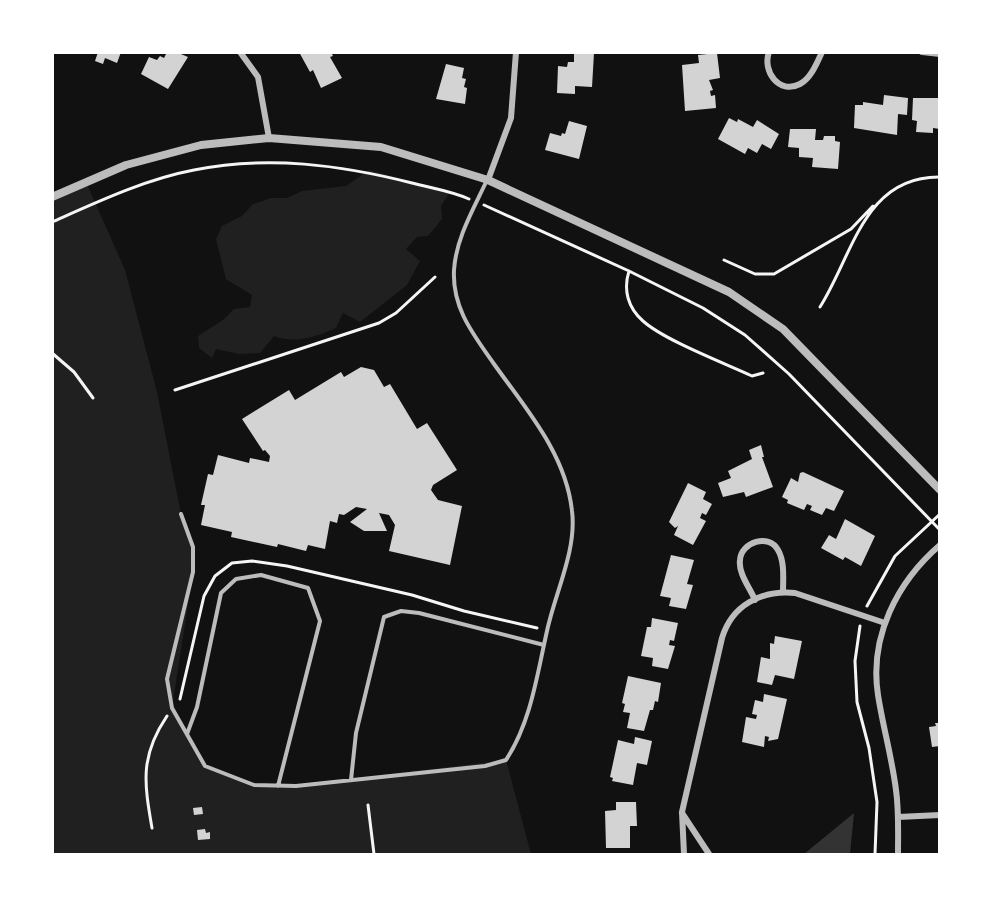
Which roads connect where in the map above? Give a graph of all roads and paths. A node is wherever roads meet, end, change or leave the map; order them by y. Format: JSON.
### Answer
{"nodes":[{"id":1,"x":240,"y":52,"type":"edge"},
{"id":2,"x":516,"y":52,"type":"edge"},
{"id":3,"x":768,"y":52,"type":"edge"},
{"id":4,"x":822,"y":52,"type":"edge"},
{"id":5,"x":922,"y":52,"type":"edge"},
{"id":6,"x":939,"y":54,"type":"edge"},
{"id":7,"x":269,"y":138,"type":"junction"},
{"id":8,"x":939,"y":177,"type":"edge"},
{"id":9,"x":488,"y":180,"type":"junction"},
{"id":10,"x":52,"y":197,"type":"edge"},
{"id":11,"x":477,"y":202,"type":"junction"},
{"id":12,"x":877,"y":202,"type":"junction"},
{"id":13,"x":52,"y":222,"type":"edge"},
{"id":14,"x":724,"y":260,"type":"dead end"},
{"id":15,"x":629,"y":271,"type":"junction"},
{"id":16,"x":435,"y":277,"type":"dead end"},
{"id":17,"x":820,"y":308,"type":"dead end"},
{"id":18,"x":52,"y":353,"type":"edge"},
{"id":19,"x":763,"y":373,"type":"dead end"},
{"id":20,"x":175,"y":390,"type":"dead end"},
{"id":21,"x":93,"y":398,"type":"dead end"},
{"id":22,"x":939,"y":490,"type":"edge"},
{"id":23,"x":181,"y":514,"type":"dead end"},
{"id":24,"x":939,"y":531,"type":"edge"},
{"id":25,"x":939,"y":545,"type":"edge"},
{"id":26,"x":783,"y":592,"type":"junction"},
{"id":27,"x":754,"y":600,"type":"junction"},
{"id":28,"x":885,"y":623,"type":"junction"},
{"id":29,"x":547,"y":630,"type":"junction"},
{"id":30,"x":544,"y":645,"type":"junction"},
{"id":31,"x":172,"y":708,"type":"junction"},
{"id":32,"x":186,"y":734,"type":"junction"},
{"id":33,"x":351,"y":780,"type":"junction"},
{"id":34,"x":278,"y":786,"type":"junction"},
{"id":35,"x":368,"y":805,"type":"dead end"},
{"id":36,"x":682,"y":812,"type":"junction"},
{"id":37,"x":939,"y":815,"type":"edge"},
{"id":38,"x":898,"y":817,"type":"junction"},
{"id":39,"x":152,"y":828,"type":"dead end"},
{"id":40,"x":374,"y":855,"type":"edge"},
{"id":41,"x":684,"y":855,"type":"edge"},
{"id":42,"x":709,"y":855,"type":"edge"},
{"id":43,"x":898,"y":855,"type":"edge"}],
"edges":[{"from":1,"to":7,"type":"street"},
{"from":2,"to":9,"type":"street"},
{"from":3,"to":4,"type":"street"},
{"from":5,"to":6,"type":"street"},
{"from":7,"to":9,"type":"street"},
{"from":7,"to":10,"type":"street"},
{"from":8,"to":12,"type":"path"},
{"from":9,"to":11,"type":"lane"},
{"from":9,"to":22,"type":"street"},
{"from":11,"to":13,"type":"path"},
{"from":11,"to":15,"type":"path"},
{"from":11,"to":29,"type":"lane"},
{"from":12,"to":14,"type":"path"},
{"from":12,"to":17,"type":"path"},
{"from":15,"to":19,"type":"path"},
{"from":15,"to":24,"type":"path"},
{"from":16,"to":20,"type":"path"},
{"from":18,"to":21,"type":"path"},
{"from":23,"to":31,"type":"lane"},
{"from":25,"to":28,"type":"street"},
{"from":26,"to":27,"type":"street"},
{"from":26,"to":27,"type":"street"},
{"from":26,"to":28,"type":"street"},
{"from":27,"to":36,"type":"street"},
{"from":28,"to":38,"type":"street"},
{"from":29,"to":30,"type":"lane"},
{"from":29,"to":31,"type":"path"},
{"from":30,"to":33,"type":"lane"},
{"from":30,"to":33,"type":"lane"},
{"from":31,"to":32,"type":"lane"},
{"from":31,"to":39,"type":"path"},
{"from":32,"to":34,"type":"lane"},
{"from":32,"to":34,"type":"lane"},
{"from":33,"to":34,"type":"lane"},
{"from":35,"to":40,"type":"path"},
{"from":36,"to":41,"type":"street"},
{"from":36,"to":42,"type":"street"},
{"from":37,"to":38,"type":"street"},
{"from":38,"to":43,"type":"street"}]}
